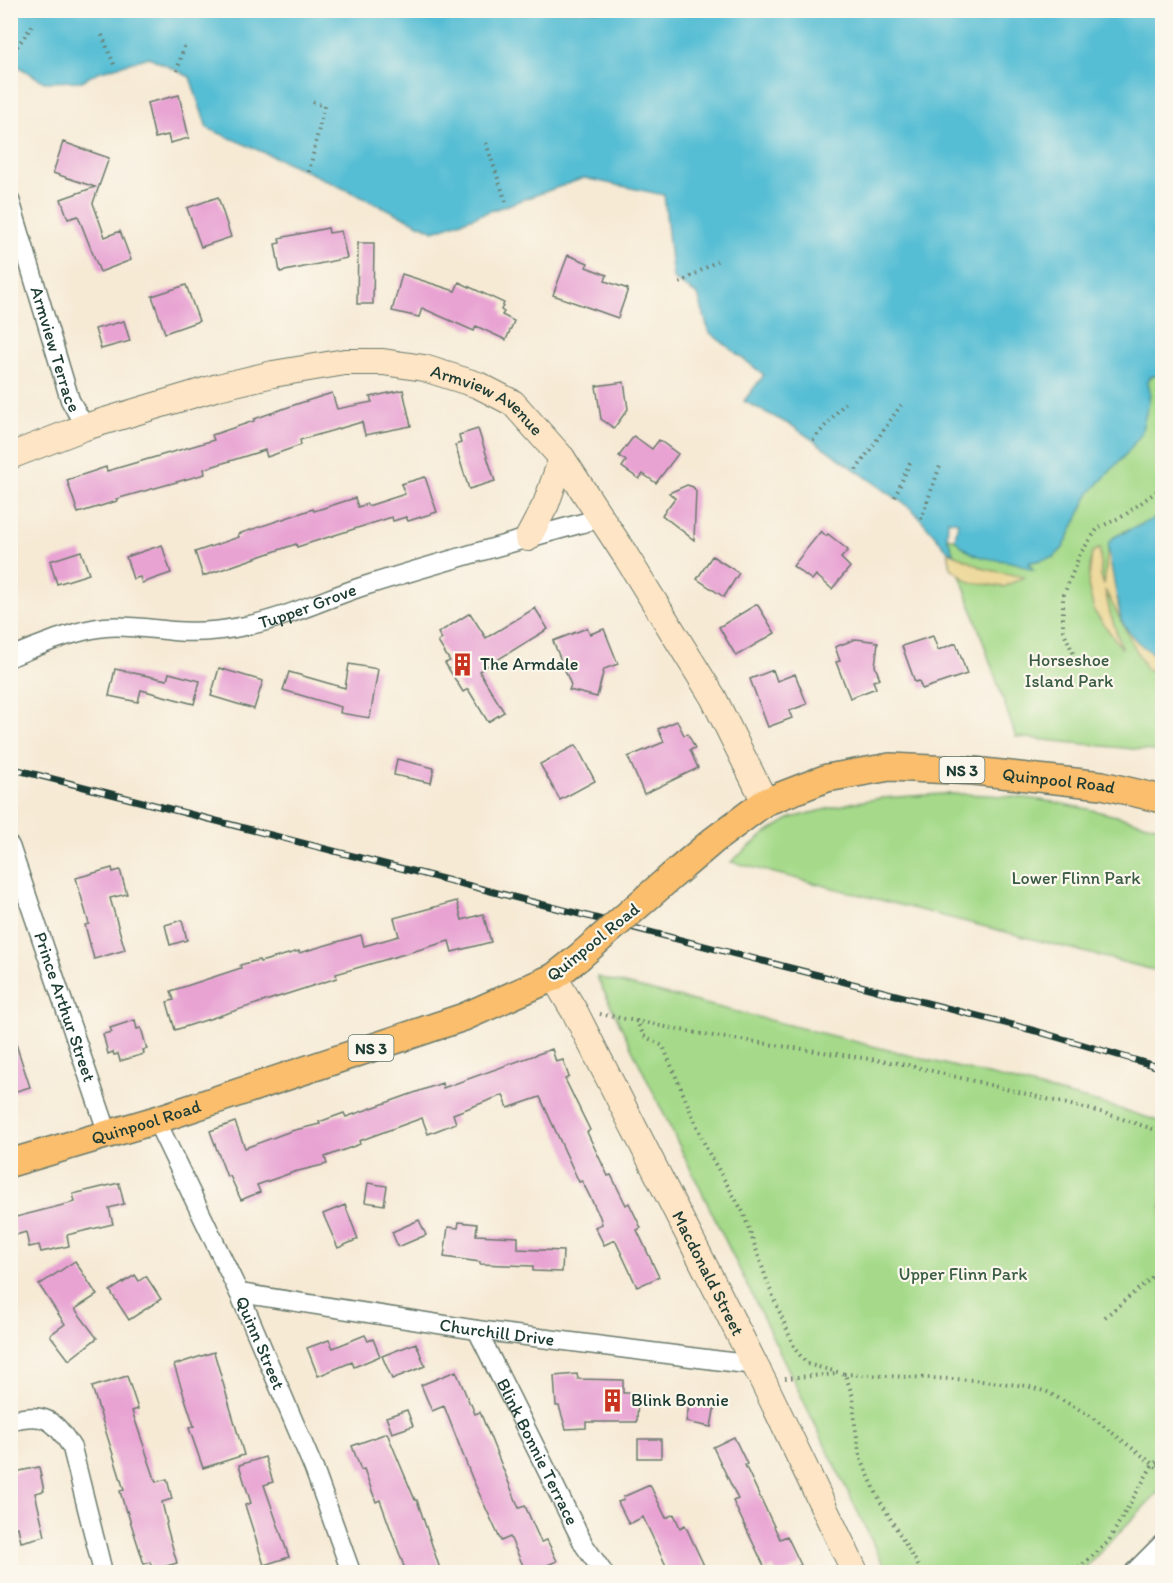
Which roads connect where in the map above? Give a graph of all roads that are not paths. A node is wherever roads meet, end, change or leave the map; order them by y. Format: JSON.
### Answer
{"nodes":[{"id":1,"x":10,"y":200,"type":"edge"},
{"id":2,"x":85,"y":427,"type":"junction"},
{"id":3,"x":10,"y":456,"type":"edge"},
{"id":4,"x":562,"y":458,"type":"junction"},
{"id":5,"x":601,"y":518,"type":"junction"},
{"id":6,"x":528,"y":538,"type":"junction"},
{"id":7,"x":10,"y":657,"type":"edge"},
{"id":8,"x":1162,"y":799,"type":"edge"},
{"id":9,"x":765,"y":802,"type":"junction"},
{"id":10,"x":10,"y":846,"type":"edge"},
{"id":11,"x":554,"y":977,"type":"junction"},
{"id":12,"x":156,"y":1120,"type":"junction"},
{"id":13,"x":108,"y":1134,"type":"junction"},
{"id":14,"x":10,"y":1163,"type":"edge"},
{"id":15,"x":239,"y":1293,"type":"junction"},
{"id":16,"x":477,"y":1330,"type":"junction"},
{"id":17,"x":759,"y":1373,"type":"junction"},
{"id":18,"x":18,"y":1418,"type":"edge"},
{"id":19,"x":1162,"y":1544,"type":"edge"},
{"id":20,"x":103,"y":1572,"type":"edge"},
{"id":21,"x":351,"y":1572,"type":"edge"},
{"id":22,"x":603,"y":1572,"type":"edge"},
{"id":23,"x":855,"y":1572,"type":"edge"},
{"id":24,"x":1134,"y":1572,"type":"edge"}],
"edges":[{"from":1,"to":2,"type":"street","name":"Armview Terrace"},
{"from":2,"to":3,"type":"street","name":"Armview Avenue"},
{"from":2,"to":4,"type":"street","name":"Armview Avenue"},
{"from":4,"to":5,"type":"street","name":"Armview Avenue"},
{"from":4,"to":6,"type":"street"},
{"from":5,"to":6,"type":"street","name":"Tupper Grove"},
{"from":5,"to":9,"type":"street","name":"Armview Avenue"},
{"from":6,"to":7,"type":"street","name":"Tupper Grove"},
{"from":8,"to":9,"type":"main road","name":"Quinpool Road","number":"NS 3"},
{"from":9,"to":11,"type":"main road","name":"Quinpool Road","number":"NS 3","bridge":true},
{"from":10,"to":13,"type":"street","name":"Prince Arthur Street"},
{"from":11,"to":12,"type":"main road","name":"Quinpool Road","number":"NS 3"},
{"from":11,"to":17,"type":"street","name":"Macdonald Street"},
{"from":12,"to":13,"type":"main road","name":"Quinpool Road","number":"NS 3"},
{"from":12,"to":15,"type":"street","name":"Quinn Street"},
{"from":13,"to":14,"type":"main road","name":"Quinpool Road","number":"NS 3"},
{"from":15,"to":16,"type":"street","name":"Churchill Drive"},
{"from":15,"to":21,"type":"street","name":"Quinn Street"},
{"from":16,"to":17,"type":"street","name":"Churchill Drive"},
{"from":16,"to":22,"type":"street","name":"Blink Bonnie Terrace"},
{"from":17,"to":23,"type":"street","name":"Macdonald Street"},
{"from":18,"to":20,"type":"street"},
{"from":19,"to":24,"type":"street"}]}
